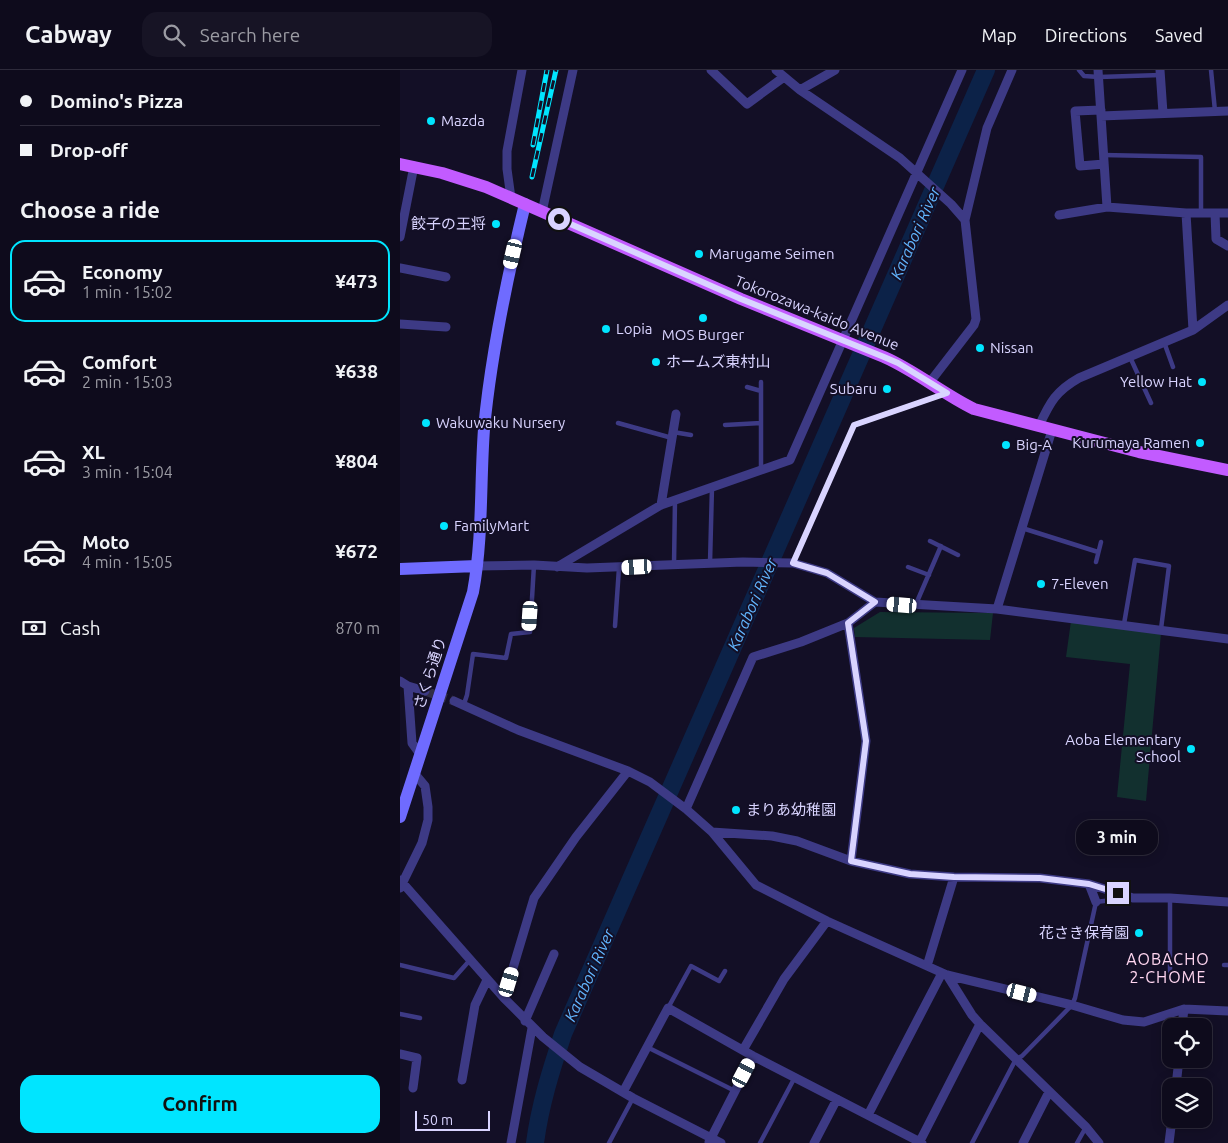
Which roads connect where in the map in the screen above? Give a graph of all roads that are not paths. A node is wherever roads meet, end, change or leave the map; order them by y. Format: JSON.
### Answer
{"nodes":[{"id":1,"x":522,"y":70,"type":"edge"},
{"id":2,"x":573,"y":70,"type":"edge"},
{"id":3,"x":712,"y":70,"type":"edge"},
{"id":4,"x":776,"y":70,"type":"edge"},
{"id":5,"x":835,"y":70,"type":"edge"},
{"id":6,"x":962,"y":70,"type":"edge"},
{"id":7,"x":1012,"y":70,"type":"edge"},
{"id":8,"x":1079,"y":70,"type":"edge"},
{"id":9,"x":1211,"y":70,"type":"edge"},
{"id":10,"x":1160,"y":72,"type":"edge"},
{"id":11,"x":1099,"y":74,"type":"edge"},
{"id":12,"x":784,"y":77,"type":"junction"},
{"id":13,"x":800,"y":90,"type":"junction"},
{"id":14,"x":1215,"y":111,"type":"junction"},
{"id":15,"x":1228,"y":111,"type":"edge"},
{"id":16,"x":1101,"y":113,"type":"junction"},
{"id":17,"x":1163,"y":113,"type":"junction"},
{"id":18,"x":1104,"y":160,"type":"junction"},
{"id":19,"x":400,"y":164,"type":"edge"},
{"id":20,"x":414,"y":166,"type":"junction"},
{"id":21,"x":916,"y":172,"type":"junction"},
{"id":22,"x":511,"y":198,"type":"junction"},
{"id":23,"x":525,"y":204,"type":"junction"},
{"id":24,"x":1106,"y":207,"type":"junction"},
{"id":25,"x":542,"y":212,"type":"junction"},
{"id":26,"x":1186,"y":213,"type":"junction"},
{"id":27,"x":1201,"y":213,"type":"junction"},
{"id":28,"x":1228,"y":213,"type":"edge"},
{"id":29,"x":1215,"y":214,"type":"junction"},
{"id":30,"x":1059,"y":215,"type":"dead end"},
{"id":31,"x":965,"y":220,"type":"junction"},
{"id":32,"x":400,"y":237,"type":"edge"},
{"id":33,"x":1228,"y":246,"type":"edge"},
{"id":34,"x":400,"y":268,"type":"edge"},
{"id":35,"x":446,"y":277,"type":"dead end"},
{"id":36,"x":1228,"y":305,"type":"edge"},
{"id":37,"x":400,"y":324,"type":"edge"},
{"id":38,"x":446,"y":327,"type":"dead end"},
{"id":39,"x":1193,"y":330,"type":"junction"},
{"id":40,"x":844,"y":340,"type":"junction"},
{"id":41,"x":1164,"y":342,"type":"junction"},
{"id":42,"x":1130,"y":357,"type":"junction"},
{"id":43,"x":1173,"y":367,"type":"dead end"},
{"id":44,"x":761,"y":382,"type":"dead end"},
{"id":45,"x":930,"y":382,"type":"junction"},
{"id":46,"x":748,"y":387,"type":"dead end"},
{"id":47,"x":761,"y":391,"type":"junction"},
{"id":48,"x":947,"y":393,"type":"junction"},
{"id":49,"x":1151,"y":403,"type":"dead end"},
{"id":50,"x":676,"y":414,"type":"dead end"},
{"id":51,"x":618,"y":423,"type":"dead end"},
{"id":52,"x":761,"y":423,"type":"junction"},
{"id":53,"x":725,"y":425,"type":"dead end"},
{"id":54,"x":1039,"y":426,"type":"junction"},
{"id":55,"x":1052,"y":430,"type":"junction"},
{"id":56,"x":672,"y":435,"type":"junction"},
{"id":57,"x":691,"y":435,"type":"dead end"},
{"id":58,"x":761,"y":469,"type":"junction"},
{"id":59,"x":1228,"y":470,"type":"edge"},
{"id":60,"x":712,"y":487,"type":"junction"},
{"id":61,"x":675,"y":500,"type":"junction"},
{"id":62,"x":661,"y":505,"type":"junction"},
{"id":63,"x":1022,"y":528,"type":"junction"},
{"id":64,"x":930,"y":540,"type":"dead end"},
{"id":65,"x":1101,"y":542,"type":"dead end"},
{"id":66,"x":941,"y":546,"type":"junction"},
{"id":67,"x":1098,"y":552,"type":"junction"},
{"id":68,"x":958,"y":555,"type":"dead end"},
{"id":69,"x":1096,"y":562,"type":"dead end"},
{"id":70,"x":710,"y":563,"type":"junction"},
{"id":71,"x":789,"y":563,"type":"junction"},
{"id":72,"x":534,"y":565,"type":"junction"},
{"id":73,"x":674,"y":565,"type":"junction"},
{"id":74,"x":477,"y":566,"type":"junction"},
{"id":75,"x":557,"y":567,"type":"junction"},
{"id":76,"x":908,"y":567,"type":"dead end"},
{"id":77,"x":619,"y":568,"type":"junction"},
{"id":78,"x":400,"y":569,"type":"edge"},
{"id":79,"x":928,"y":575,"type":"junction"},
{"id":80,"x":875,"y":602,"type":"junction"},
{"id":81,"x":915,"y":606,"type":"junction"},
{"id":82,"x":997,"y":609,"type":"junction"},
{"id":83,"x":848,"y":623,"type":"junction"},
{"id":84,"x":1124,"y":624,"type":"junction"},
{"id":85,"x":615,"y":626,"type":"dead end"},
{"id":86,"x":1161,"y":629,"type":"junction"},
{"id":87,"x":1228,"y":639,"type":"edge"},
{"id":88,"x":400,"y":681,"type":"edge"},
{"id":89,"x":408,"y":686,"type":"junction"},
{"id":90,"x":425,"y":691,"type":"tunnel mouth"},
{"id":91,"x":454,"y":701,"type":"tunnel mouth"},
{"id":92,"x":464,"y":704,"type":"junction"},
{"id":93,"x":420,"y":754,"type":"junction"},
{"id":94,"x":628,"y":771,"type":"junction"},
{"id":95,"x":414,"y":773,"type":"junction"},
{"id":96,"x":685,"y":808,"type":"junction"},
{"id":97,"x":400,"y":817,"type":"edge"},
{"id":98,"x":712,"y":832,"type":"junction"},
{"id":99,"x":851,"y":861,"type":"junction"},
{"id":100,"x":954,"y":877,"type":"junction"},
{"id":101,"x":401,"y":883,"type":"edge"},
{"id":102,"x":1089,"y":884,"type":"junction"},
{"id":103,"x":1133,"y":898,"type":"junction"},
{"id":104,"x":1170,"y":898,"type":"junction"},
{"id":105,"x":1096,"y":902,"type":"junction"},
{"id":106,"x":1228,"y":902,"type":"edge"},
{"id":107,"x":827,"y":921,"type":"junction"},
{"id":108,"x":554,"y":954,"type":"dead end"},
{"id":109,"x":470,"y":960,"type":"junction"},
{"id":110,"x":400,"y":965,"type":"edge"},
{"id":111,"x":927,"y":966,"type":"junction"},
{"id":112,"x":725,"y":971,"type":"dead end"},
{"id":113,"x":1170,"y":972,"type":"dead end"},
{"id":114,"x":945,"y":974,"type":"junction"},
{"id":115,"x":488,"y":980,"type":"junction"},
{"id":116,"x":504,"y":998,"type":"junction"},
{"id":117,"x":1072,"y":1006,"type":"junction"},
{"id":118,"x":668,"y":1008,"type":"junction"},
{"id":119,"x":1184,"y":1009,"type":"junction"},
{"id":120,"x":1228,"y":1011,"type":"edge"},
{"id":121,"x":400,"y":1014,"type":"edge"},
{"id":122,"x":420,"y":1018,"type":"dead end"},
{"id":123,"x":1183,"y":1018,"type":"edge"},
{"id":124,"x":528,"y":1024,"type":"junction"},
{"id":125,"x":980,"y":1024,"type":"junction"},
{"id":126,"x":647,"y":1047,"type":"junction"},
{"id":127,"x":742,"y":1050,"type":"junction"},
{"id":128,"x":400,"y":1054,"type":"edge"},
{"id":129,"x":754,"y":1056,"type":"junction"},
{"id":130,"x":1016,"y":1059,"type":"junction"},
{"id":131,"x":795,"y":1078,"type":"junction"},
{"id":132,"x":462,"y":1080,"type":"dead end"},
{"id":133,"x":413,"y":1088,"type":"dead end"},
{"id":134,"x":735,"y":1091,"type":"junction"},
{"id":135,"x":623,"y":1092,"type":"junction"},
{"id":136,"x":1049,"y":1092,"type":"junction"},
{"id":137,"x":633,"y":1098,"type":"junction"},
{"id":138,"x":837,"y":1099,"type":"junction"},
{"id":139,"x":868,"y":1115,"type":"junction"},
{"id":140,"x":1086,"y":1127,"type":"junction"},
{"id":141,"x":1171,"y":1128,"type":"edge"},
{"id":142,"x":709,"y":1140,"type":"edge"},
{"id":143,"x":511,"y":1143,"type":"edge"},
{"id":144,"x":608,"y":1143,"type":"edge"},
{"id":145,"x":721,"y":1143,"type":"edge"},
{"id":146,"x":760,"y":1143,"type":"edge"},
{"id":147,"x":814,"y":1143,"type":"edge"},
{"id":148,"x":920,"y":1143,"type":"edge"},
{"id":149,"x":972,"y":1143,"type":"edge"},
{"id":150,"x":1023,"y":1143,"type":"edge"},
{"id":151,"x":1077,"y":1143,"type":"edge"},
{"id":152,"x":1099,"y":1143,"type":"edge"},
{"id":153,"x":1169,"y":1143,"type":"edge"}],
"edges":[{"from":1,"to":22,"type":"street"},
{"from":2,"to":25,"type":"street"},
{"from":3,"to":12,"type":"street"},
{"from":4,"to":12,"type":"street"},
{"from":5,"to":13,"type":"street"},
{"from":6,"to":21,"type":"street"},
{"from":7,"to":31,"type":"street"},
{"from":8,"to":11,"type":"lane"},
{"from":9,"to":14,"type":"lane"},
{"from":10,"to":11,"type":"lane"},
{"from":10,"to":17,"type":"street"},
{"from":11,"to":16,"type":"street"},
{"from":12,"to":13,"type":"street"},
{"from":13,"to":21,"type":"street"},
{"from":14,"to":15,"type":"street"},
{"from":14,"to":17,"type":"street"},
{"from":16,"to":17,"type":"street"},
{"from":16,"to":18,"type":"street"},
{"from":16,"to":18,"type":"street"},
{"from":18,"to":24,"type":"street"},
{"from":18,"to":27,"type":"lane"},
{"from":19,"to":20,"type":"main road","name":"Tokorozawa-kaido Avenue"},
{"from":20,"to":22,"type":"main road","name":"Tokorozawa-kaido Avenue"},
{"from":20,"to":32,"type":"street"},
{"from":21,"to":31,"type":"street"},
{"from":21,"to":40,"type":"street"},
{"from":22,"to":23,"type":"main road","name":"Tokorozawa-kaido Avenue"},
{"from":23,"to":25,"type":"main road","name":"Tokorozawa-kaido Avenue"},
{"from":23,"to":74,"type":"street","name":"さくら通り"},
{"from":24,"to":26,"type":"street"},
{"from":24,"to":30,"type":"street"},
{"from":25,"to":40,"type":"main road","name":"Tokorozawa-kaido Avenue"},
{"from":26,"to":27,"type":"street"},
{"from":26,"to":39,"type":"street"},
{"from":27,"to":29,"type":"street"},
{"from":28,"to":29,"type":"street"},
{"from":29,"to":33,"type":"street"},
{"from":31,"to":45,"type":"street"},
{"from":34,"to":35,"type":"street"},
{"from":36,"to":39,"type":"street"},
{"from":37,"to":38,"type":"street"},
{"from":39,"to":41,"type":"street"},
{"from":40,"to":45,"type":"main road","name":"Tokorozawa-kaido Avenue"},
{"from":40,"to":58,"type":"street"},
{"from":41,"to":42,"type":"street"},
{"from":41,"to":43,"type":"lane"},
{"from":42,"to":49,"type":"lane"},
{"from":42,"to":54,"type":"street"},
{"from":44,"to":47,"type":"lane"},
{"from":45,"to":48,"type":"main road","name":"Tokorozawa-kaido Avenue"},
{"from":46,"to":47,"type":"lane"},
{"from":47,"to":52,"type":"lane"},
{"from":48,"to":54,"type":"main road","name":"Tokorozawa-kaido Avenue"},
{"from":48,"to":71,"type":"lane"},
{"from":50,"to":56,"type":"street"},
{"from":51,"to":56,"type":"lane"},
{"from":52,"to":53,"type":"lane"},
{"from":52,"to":58,"type":"lane"},
{"from":54,"to":55,"type":"main road","name":"Tokorozawa-kaido Avenue"},
{"from":55,"to":59,"type":"main road","name":"Tokorozawa-kaido Avenue"},
{"from":55,"to":63,"type":"street"},
{"from":56,"to":57,"type":"lane"},
{"from":56,"to":62,"type":"street"},
{"from":58,"to":60,"type":"street"},
{"from":60,"to":61,"type":"street"},
{"from":60,"to":70,"type":"lane"},
{"from":61,"to":62,"type":"street"},
{"from":61,"to":73,"type":"lane"},
{"from":62,"to":75,"type":"street"},
{"from":63,"to":67,"type":"lane"},
{"from":63,"to":82,"type":"street"},
{"from":64,"to":66,"type":"lane"},
{"from":65,"to":67,"type":"lane"},
{"from":66,"to":68,"type":"lane"},
{"from":66,"to":79,"type":"lane"},
{"from":67,"to":69,"type":"lane"},
{"from":70,"to":71,"type":"street"},
{"from":70,"to":73,"type":"street"},
{"from":71,"to":80,"type":"street"},
{"from":72,"to":74,"type":"street"},
{"from":72,"to":75,"type":"street"},
{"from":72,"to":92,"type":"lane"},
{"from":73,"to":77,"type":"street"},
{"from":74,"to":78,"type":"street"},
{"from":74,"to":93,"type":"street","name":"さくら通り"},
{"from":75,"to":77,"type":"street"},
{"from":76,"to":79,"type":"lane"},
{"from":77,"to":85,"type":"lane"},
{"from":79,"to":81,"type":"lane"},
{"from":80,"to":81,"type":"street"},
{"from":80,"to":83,"type":"street"},
{"from":81,"to":82,"type":"street"},
{"from":82,"to":84,"type":"street"},
{"from":83,"to":96,"type":"street"},
{"from":83,"to":99,"type":"street"},
{"from":84,"to":86,"type":"street"},
{"from":84,"to":86,"type":"lane"},
{"from":86,"to":87,"type":"street"},
{"from":88,"to":89,"type":"street"},
{"from":89,"to":90,"type":"street"},
{"from":89,"to":93,"type":"street"},
{"from":91,"to":92,"type":"street"},
{"from":92,"to":94,"type":"street"},
{"from":93,"to":95,"type":"street","name":"さくら通り"},
{"from":94,"to":96,"type":"street"},
{"from":94,"to":116,"type":"street"},
{"from":95,"to":97,"type":"street","name":"さくら通り"},
{"from":95,"to":101,"type":"street"},
{"from":96,"to":98,"type":"street"},
{"from":98,"to":99,"type":"street"},
{"from":98,"to":107,"type":"street"},
{"from":99,"to":100,"type":"street"},
{"from":100,"to":102,"type":"street"},
{"from":100,"to":111,"type":"street"},
{"from":101,"to":109,"type":"street"},
{"from":102,"to":103,"type":"street"},
{"from":102,"to":105,"type":"street"},
{"from":103,"to":104,"type":"street"},
{"from":103,"to":105,"type":"lane"},
{"from":104,"to":106,"type":"street"},
{"from":104,"to":113,"type":"lane"},
{"from":105,"to":117,"type":"lane"},
{"from":107,"to":111,"type":"street"},
{"from":107,"to":127,"type":"street"},
{"from":108,"to":124,"type":"street"},
{"from":109,"to":110,"type":"lane"},
{"from":109,"to":115,"type":"street"},
{"from":111,"to":114,"type":"street"},
{"from":112,"to":118,"type":"lane"},
{"from":114,"to":117,"type":"street"},
{"from":114,"to":125,"type":"street"},
{"from":114,"to":139,"type":"street"},
{"from":115,"to":116,"type":"street"},
{"from":115,"to":132,"type":"street"},
{"from":116,"to":124,"type":"street"},
{"from":117,"to":119,"type":"street"},
{"from":117,"to":130,"type":"lane"},
{"from":118,"to":126,"type":"street"},
{"from":118,"to":127,"type":"street"},
{"from":119,"to":120,"type":"street"},
{"from":119,"to":123,"type":"street"},
{"from":121,"to":122,"type":"lane"},
{"from":124,"to":135,"type":"street"},
{"from":124,"to":143,"type":"street"},
{"from":125,"to":130,"type":"street"},
{"from":125,"to":148,"type":"street"},
{"from":126,"to":134,"type":"lane"},
{"from":126,"to":135,"type":"street"},
{"from":127,"to":129,"type":"street"},
{"from":128,"to":133,"type":"street"},
{"from":129,"to":131,"type":"street"},
{"from":129,"to":134,"type":"street"},
{"from":130,"to":136,"type":"street"},
{"from":130,"to":149,"type":"lane"},
{"from":131,"to":138,"type":"street"},
{"from":131,"to":146,"type":"lane"},
{"from":134,"to":142,"type":"street"},
{"from":135,"to":137,"type":"street"},
{"from":136,"to":140,"type":"street"},
{"from":136,"to":150,"type":"street"},
{"from":137,"to":142,"type":"street"},
{"from":137,"to":144,"type":"lane"},
{"from":138,"to":139,"type":"street"},
{"from":138,"to":147,"type":"street"},
{"from":139,"to":148,"type":"street"},
{"from":140,"to":151,"type":"lane"},
{"from":140,"to":152,"type":"street"},
{"from":141,"to":153,"type":"street"},
{"from":142,"to":145,"type":"street"}]}
